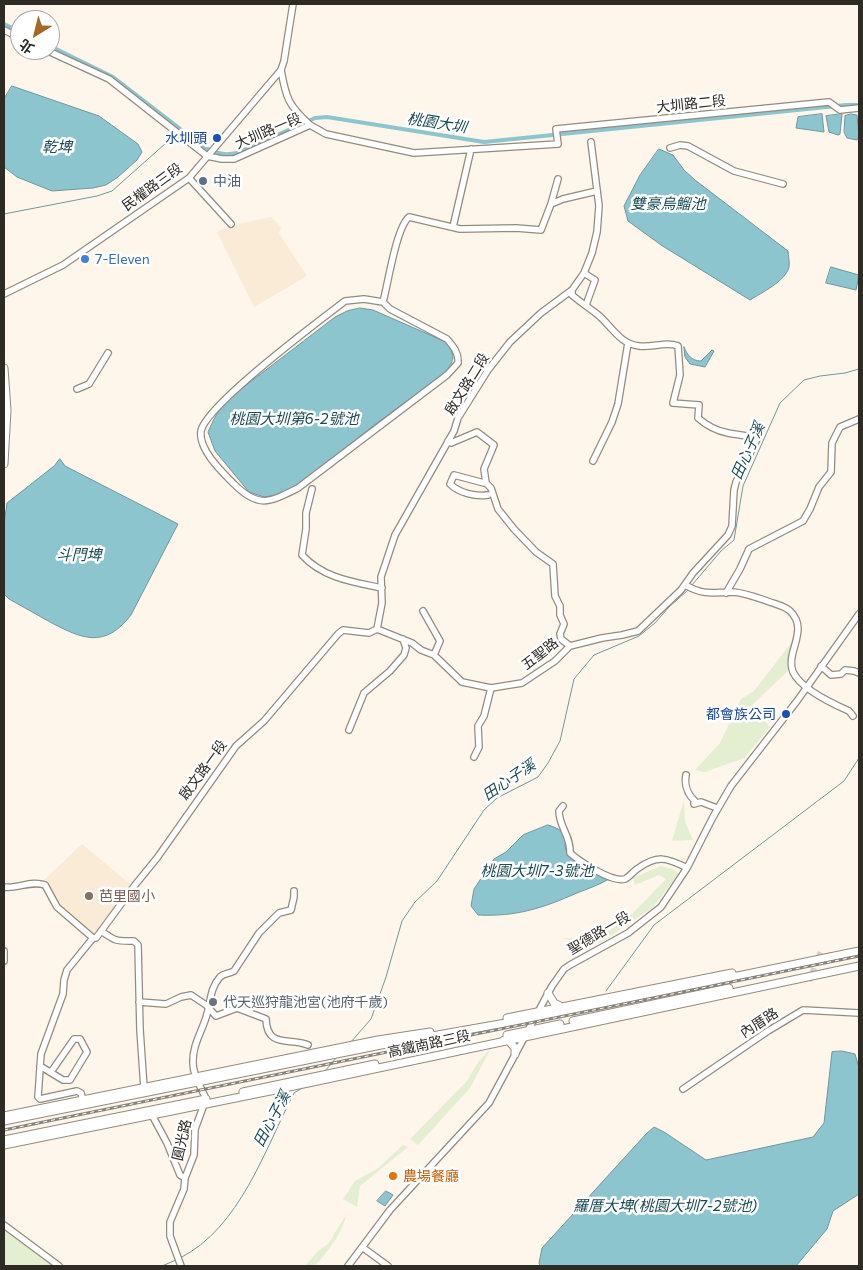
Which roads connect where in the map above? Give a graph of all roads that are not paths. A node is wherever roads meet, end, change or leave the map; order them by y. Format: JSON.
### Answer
{"nodes":[{"id":1,"x":292,"y":4,"type":"edge"},
{"id":2,"x":60,"y":57,"type":"edge"},
{"id":3,"x":281,"y":70,"type":"junction"},
{"id":4,"x":859,"y":108,"type":"edge"},
{"id":5,"x":307,"y":123,"type":"junction"},
{"id":6,"x":591,"y":142,"type":"dead end"},
{"id":7,"x":558,"y":144,"type":"joint"},
{"id":8,"x":670,"y":148,"type":"dead end"},
{"id":9,"x":471,"y":149,"type":"junction"},
{"id":10,"x":207,"y":156,"type":"junction"},
{"id":11,"x":189,"y":178,"type":"junction"},
{"id":12,"x":558,"y":178,"type":"dead end"},
{"id":13,"x":783,"y":184,"type":"dead end"},
{"id":14,"x":598,"y":192,"type":"junction"},
{"id":15,"x":551,"y":204,"type":"junction"},
{"id":16,"x":231,"y":224,"type":"dead end"},
{"id":17,"x":453,"y":227,"type":"junction"},
{"id":18,"x":584,"y":273,"type":"junction"},
{"id":19,"x":572,"y":290,"type":"junction"},
{"id":20,"x":4,"y":294,"type":"edge"},
{"id":21,"x":383,"y":302,"type":"junction"},
{"id":22,"x":586,"y":305,"type":"junction"},
{"id":23,"x":628,"y":343,"type":"junction"},
{"id":24,"x":108,"y":353,"type":"dead end"},
{"id":25,"x":4,"y":368,"type":"edge"},
{"id":26,"x":77,"y":389,"type":"dead end"},
{"id":27,"x":859,"y":419,"type":"edge"},
{"id":28,"x":448,"y":442,"type":"junction"},
{"id":29,"x":593,"y":461,"type":"dead end"},
{"id":30,"x":4,"y":464,"type":"edge"},
{"id":31,"x":484,"y":483,"type":"dead end"},
{"id":32,"x":312,"y":489,"type":"dead end"},
{"id":33,"x":488,"y":496,"type":"dead end"},
{"id":34,"x":685,"y":585,"type":"junction"},
{"id":35,"x":382,"y":588,"type":"junction"},
{"id":36,"x":726,"y":593,"type":"junction"},
{"id":37,"x":423,"y":610,"type":"dead end"},
{"id":38,"x":858,"y":615,"type":"edge"},
{"id":39,"x":377,"y":629,"type":"junction"},
{"id":40,"x":403,"y":639,"type":"junction"},
{"id":41,"x":570,"y":646,"type":"junction"},
{"id":42,"x":434,"y":654,"type":"junction"},
{"id":43,"x":821,"y":666,"type":"junction"},
{"id":44,"x":859,"y":674,"type":"edge"},
{"id":45,"x":491,"y":688,"type":"junction"},
{"id":46,"x":806,"y":688,"type":"junction"},
{"id":47,"x":853,"y":716,"type":"dead end"},
{"id":48,"x":349,"y":730,"type":"dead end"},
{"id":49,"x":474,"y":757,"type":"dead end"},
{"id":50,"x":686,"y":775,"type":"dead end"},
{"id":51,"x":563,"y":806,"type":"dead end"},
{"id":52,"x":717,"y":808,"type":"junction"},
{"id":53,"x":687,"y":868,"type":"junction"},
{"id":54,"x":4,"y":887,"type":"edge"},
{"id":55,"x":294,"y":891,"type":"dead end"},
{"id":56,"x":101,"y":931,"type":"junction"},
{"id":57,"x":93,"y":938,"type":"junction"},
{"id":58,"x":859,"y":947,"type":"edge"},
{"id":59,"x":4,"y":951,"type":"edge"},
{"id":60,"x":859,"y":951,"type":"edge"},
{"id":61,"x":4,"y":961,"type":"edge"},
{"id":62,"x":859,"y":962,"type":"edge"},
{"id":63,"x":859,"y":966,"type":"edge"},
{"id":64,"x":548,"y":993,"type":"junction"},
{"id":65,"x":667,"y":1000,"type":"junction"},
{"id":66,"x":690,"y":1001,"type":"junction"},
{"id":67,"x":139,"y":1002,"type":"junction"},
{"id":68,"x":560,"y":1006,"type":"junction"},
{"id":69,"x":208,"y":1008,"type":"junction"},
{"id":70,"x":859,"y":1013,"type":"edge"},
{"id":71,"x":548,"y":1014,"type":"junction"},
{"id":72,"x":536,"y":1015,"type":"junction"},
{"id":73,"x":514,"y":1021,"type":"junction"},
{"id":74,"x":554,"y":1025,"type":"junction"},
{"id":75,"x":523,"y":1033,"type":"junction"},
{"id":76,"x":503,"y":1040,"type":"junction"},
{"id":77,"x":380,"y":1043,"type":"junction"},
{"id":78,"x":308,"y":1045,"type":"dead end"},
{"id":79,"x":514,"y":1054,"type":"junction"},
{"id":80,"x":40,"y":1066,"type":"junction"},
{"id":81,"x":363,"y":1069,"type":"junction"},
{"id":82,"x":51,"y":1072,"type":"junction"},
{"id":83,"x":198,"y":1080,"type":"junction"},
{"id":84,"x":144,"y":1088,"type":"junction"},
{"id":85,"x":683,"y":1089,"type":"dead end"},
{"id":86,"x":83,"y":1100,"type":"junction"},
{"id":87,"x":104,"y":1101,"type":"junction"},
{"id":88,"x":205,"y":1102,"type":"junction"},
{"id":89,"x":152,"y":1115,"type":"junction"},
{"id":90,"x":4,"y":1116,"type":"edge"},
{"id":91,"x":4,"y":1122,"type":"edge"},
{"id":92,"x":116,"y":1122,"type":"junction"},
{"id":93,"x":90,"y":1123,"type":"junction"},
{"id":94,"x":4,"y":1140,"type":"edge"},
{"id":95,"x":4,"y":1145,"type":"edge"},
{"id":96,"x":185,"y":1178,"type":"junction"},
{"id":97,"x":4,"y":1226,"type":"edge"},
{"id":98,"x":362,"y":1247,"type":"junction"},
{"id":99,"x":59,"y":1266,"type":"edge"},
{"id":100,"x":181,"y":1266,"type":"edge"},
{"id":101,"x":348,"y":1266,"type":"edge"},
{"id":102,"x":388,"y":1266,"type":"edge"}],
"edges":[{"from":1,"to":3,"type":"street","name":"民權路三段"},
{"from":2,"to":10,"type":"street"},
{"from":3,"to":5,"type":"street"},
{"from":3,"to":10,"type":"street","name":"民權路三段"},
{"from":4,"to":7,"type":"street","name":"大圳路二段"},
{"from":5,"to":9,"type":"street","name":"大圳路一段"},
{"from":5,"to":10,"type":"street","name":"大圳路一段"},
{"from":6,"to":14,"type":"street","name":"啟文路二段"},
{"from":7,"to":9,"type":"street","name":"大圳路一段"},
{"from":8,"to":13,"type":"street"},
{"from":9,"to":17,"type":"street"},
{"from":10,"to":11,"type":"street","name":"民權路三段"},
{"from":11,"to":16,"type":"street"},
{"from":11,"to":20,"type":"street","name":"民權路三段"},
{"from":12,"to":15,"type":"street"},
{"from":14,"to":15,"type":"street"},
{"from":14,"to":18,"type":"street","name":"啟文路二段"},
{"from":15,"to":17,"type":"street"},
{"from":17,"to":21,"type":"street"},
{"from":18,"to":19,"type":"street","name":"啟文路二段"},
{"from":18,"to":22,"type":"street"},
{"from":19,"to":22,"type":"street"},
{"from":19,"to":28,"type":"street","name":"啟文路二段"},
{"from":21,"to":21,"type":"street"},
{"from":22,"to":23,"type":"street"},
{"from":23,"to":29,"type":"street"},
{"from":23,"to":34,"type":"street","name":"五聖路"},
{"from":24,"to":26,"type":"street"},
{"from":25,"to":30,"type":"main road"},
{"from":27,"to":36,"type":"street"},
{"from":28,"to":35,"type":"street","name":"啟文路二段"},
{"from":28,"to":41,"type":"street"},
{"from":31,"to":33,"type":"street"},
{"from":32,"to":35,"type":"street"},
{"from":34,"to":36,"type":"street"},
{"from":34,"to":41,"type":"street","name":"五聖路"},
{"from":35,"to":39,"type":"street","name":"啟文路二段"},
{"from":36,"to":46,"type":"street"},
{"from":37,"to":42,"type":"street"},
{"from":38,"to":43,"type":"street","name":"聖德路一段"},
{"from":39,"to":40,"type":"street","name":"五聖路"},
{"from":39,"to":56,"type":"street","name":"啟文路一段"},
{"from":40,"to":42,"type":"street","name":"五聖路"},
{"from":40,"to":48,"type":"street"},
{"from":41,"to":45,"type":"street","name":"五聖路"},
{"from":42,"to":45,"type":"street","name":"五聖路"},
{"from":43,"to":44,"type":"street"},
{"from":43,"to":46,"type":"street","name":"聖德路一段"},
{"from":45,"to":49,"type":"street"},
{"from":46,"to":47,"type":"street"},
{"from":46,"to":52,"type":"street","name":"聖德路一段"},
{"from":50,"to":52,"type":"street"},
{"from":51,"to":53,"type":"street"},
{"from":52,"to":53,"type":"street","name":"聖德路一段"},
{"from":53,"to":64,"type":"street","name":"聖德路一段"},
{"from":54,"to":57,"type":"street"},
{"from":55,"to":69,"type":"street"},
{"from":56,"to":57,"type":"street","name":"啟文路一段"},
{"from":56,"to":67,"type":"street"},
{"from":57,"to":80,"type":"street","name":"啟文路一段"},
{"from":58,"to":68,"type":"main road","name":"高鐵南路三段"},
{"from":59,"to":61,"type":"street"},
{"from":60,"to":71,"type":"main road","name":"高鐵南路三段"},
{"from":62,"to":65,"type":"main road","name":"高鐵南路三段"},
{"from":63,"to":66,"type":"main road","name":"高鐵南路三段"},
{"from":64,"to":68,"type":"main road"},
{"from":64,"to":72,"type":"street","name":"聖德路一段"},
{"from":65,"to":66,"type":"main road"},
{"from":65,"to":74,"type":"main road","name":"高鐵南路三段"},
{"from":66,"to":75,"type":"main road","name":"高鐵南路三段"},
{"from":67,"to":69,"type":"street"},
{"from":67,"to":84,"type":"street"},
{"from":68,"to":72,"type":"main road","name":"高鐵南路三段"},
{"from":69,"to":78,"type":"street"},
{"from":69,"to":83,"type":"street"},
{"from":70,"to":85,"type":"street","name":"內厝路"},
{"from":71,"to":72,"type":"main road","name":"高鐵南路三段"},
{"from":71,"to":74,"type":"main road"},
{"from":72,"to":73,"type":"main road","name":"高鐵南路三段"},
{"from":72,"to":75,"type":"street","name":"聖德路一段"},
{"from":72,"to":77,"type":"main road","name":"高鐵南路三段"},
{"from":73,"to":75,"type":"main road"},
{"from":73,"to":77,"type":"main road","name":"高鐵南路三段"},
{"from":74,"to":75,"type":"main road","name":"高鐵南路三段"},
{"from":75,"to":76,"type":"main road","name":"高鐵南路三段"},
{"from":75,"to":79,"type":"street","name":"聖德路一段"},
{"from":75,"to":81,"type":"main road","name":"高鐵南路三段"},
{"from":76,"to":79,"type":"main road"},
{"from":76,"to":81,"type":"main road","name":"高鐵南路三段"},
{"from":77,"to":83,"type":"main road","name":"高鐵南路三段"},
{"from":79,"to":98,"type":"street","name":"聖德路一段"},
{"from":80,"to":82,"type":"street"},
{"from":80,"to":86,"type":"street","name":"啟文路一段"},
{"from":81,"to":88,"type":"main road","name":"高鐵南路三段"},
{"from":82,"to":82,"type":"street"},
{"from":83,"to":84,"type":"main road","name":"高鐵南路三段"},
{"from":83,"to":87,"type":"main road","name":"高鐵南路三段"},
{"from":83,"to":88,"type":"street"},
{"from":84,"to":86,"type":"main road","name":"高鐵南路三段"},
{"from":86,"to":87,"type":"main road"},
{"from":86,"to":90,"type":"main road","name":"高鐵南路三段"},
{"from":87,"to":91,"type":"main road","name":"高鐵南路三段"},
{"from":88,"to":89,"type":"main road","name":"高鐵南路三段"},
{"from":88,"to":93,"type":"main road","name":"高鐵南路三段"},
{"from":88,"to":96,"type":"street","name":"圓光路"},
{"from":89,"to":92,"type":"main road","name":"高鐵南路三段"},
{"from":89,"to":96,"type":"street","name":"圓光路"},
{"from":92,"to":93,"type":"main road"},
{"from":92,"to":95,"type":"main road","name":"高鐵南路三段"},
{"from":93,"to":94,"type":"main road","name":"高鐵南路三段"},
{"from":96,"to":100,"type":"street","name":"圓光路"},
{"from":97,"to":99,"type":"street"},
{"from":98,"to":101,"type":"street","name":"聖德路一段"},
{"from":98,"to":102,"type":"street"}]}
